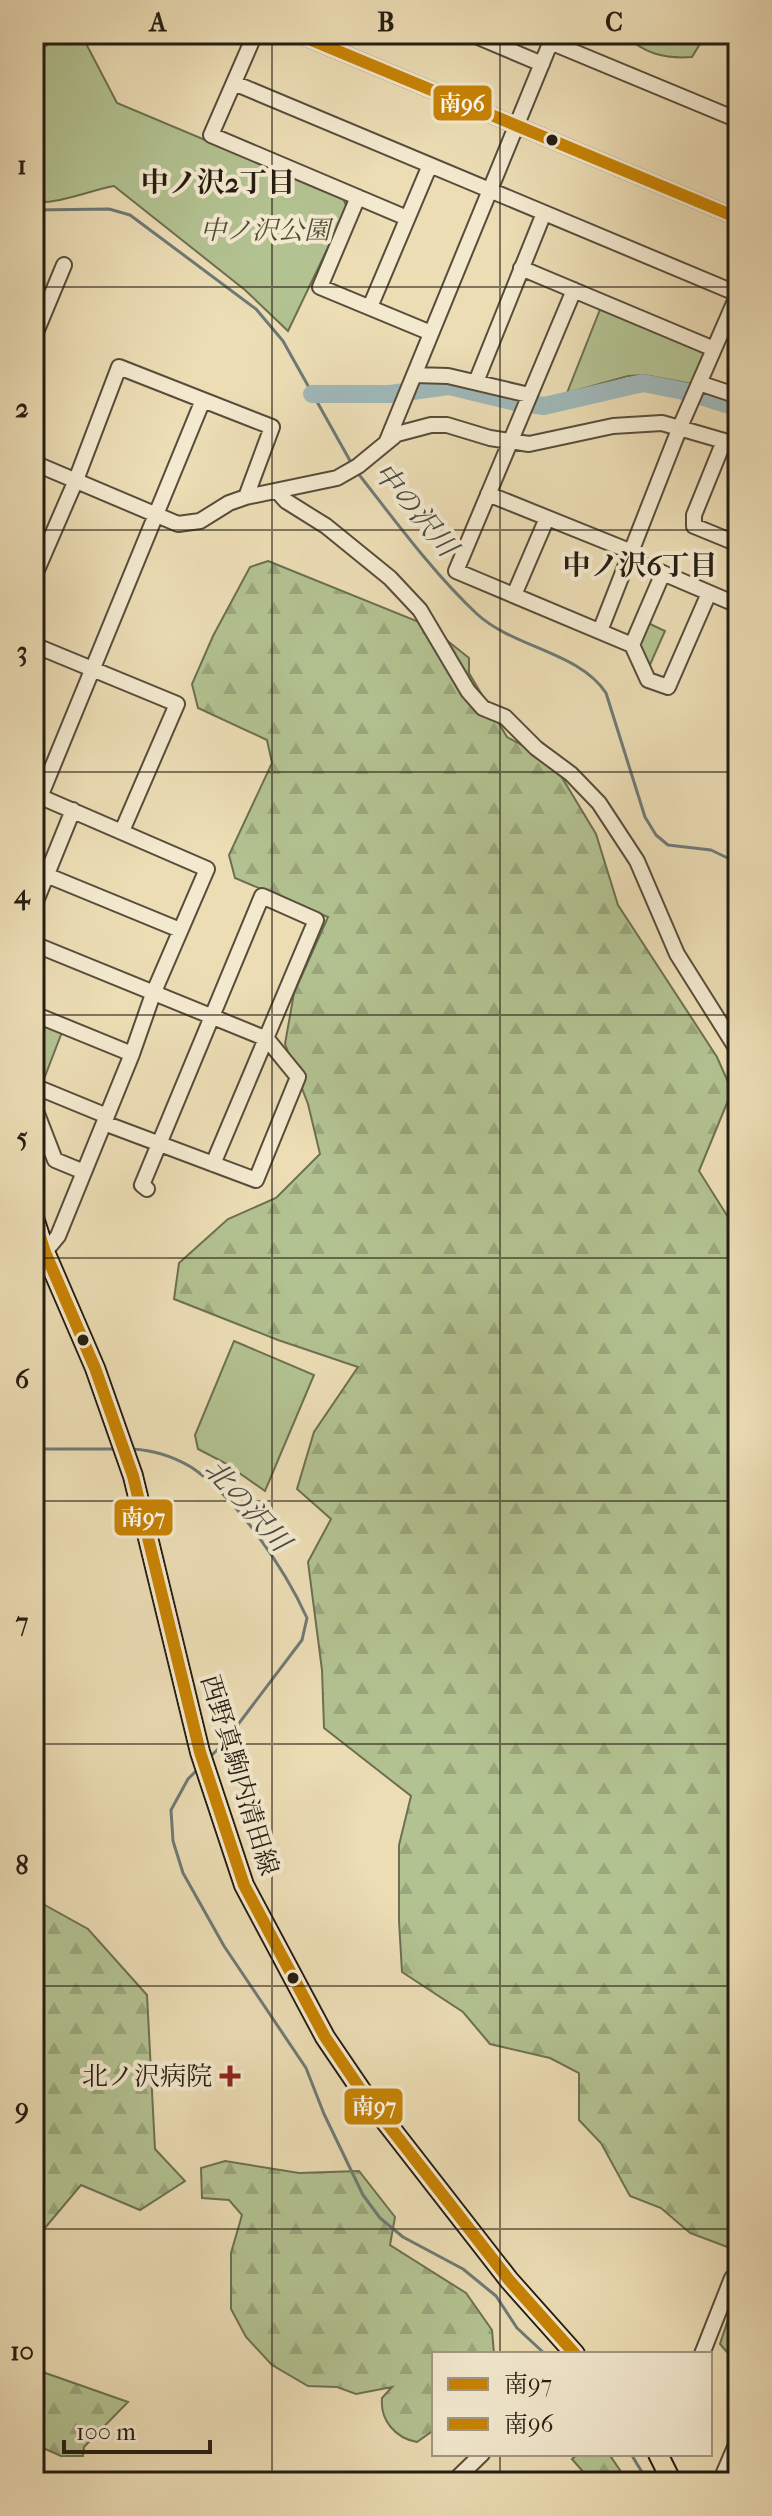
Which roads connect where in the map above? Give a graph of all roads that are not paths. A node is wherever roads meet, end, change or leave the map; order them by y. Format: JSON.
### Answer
{"nodes":[{"id":1,"x":45,"y":34,"type":"edge"},
{"id":2,"x":255,"y":34,"type":"edge"},
{"id":3,"x":297,"y":34,"type":"edge"},
{"id":4,"x":479,"y":35,"type":"edge"},
{"id":5,"x":552,"y":38,"type":"edge"},
{"id":6,"x":34,"y":40,"type":"edge"},
{"id":7,"x":542,"y":64,"type":"junction"},
{"id":8,"x":234,"y":83,"type":"junction"},
{"id":9,"x":738,"y":120,"type":"edge"},
{"id":10,"x":515,"y":127,"type":"junction"},
{"id":11,"x":430,"y":165,"type":"junction"},
{"id":12,"x":490,"y":190,"type":"junction"},
{"id":13,"x":358,"y":197,"type":"junction"},
{"id":14,"x":544,"y":213,"type":"junction"},
{"id":15,"x":407,"y":218,"type":"junction"},
{"id":16,"x":738,"y":218,"type":"edge"},
{"id":17,"x":64,"y":265,"type":"dead end"},
{"id":18,"x":521,"y":268,"type":"junction"},
{"id":19,"x":574,"y":290,"type":"junction"},
{"id":20,"x":738,"y":294,"type":"edge"},
{"id":21,"x":370,"y":307,"type":"junction"},
{"id":22,"x":431,"y":333,"type":"junction"},
{"id":23,"x":34,"y":337,"type":"edge"},
{"id":24,"x":714,"y":349,"type":"junction"},
{"id":25,"x":476,"y":382,"type":"junction"},
{"id":26,"x":411,"y":384,"type":"junction"},
{"id":27,"x":698,"y":385,"type":"junction"},
{"id":28,"x":738,"y":396,"type":"edge"},
{"id":29,"x":203,"y":400,"type":"junction"},
{"id":30,"x":526,"y":400,"type":"junction"},
{"id":31,"x":680,"y":427,"type":"junction"},
{"id":32,"x":510,"y":441,"type":"junction"},
{"id":33,"x":387,"y":442,"type":"junction"},
{"id":34,"x":731,"y":443,"type":"edge"},
{"id":35,"x":34,"y":463,"type":"edge"},
{"id":36,"x":76,"y":480,"type":"junction"},
{"id":37,"x":277,"y":491,"type":"junction"},
{"id":38,"x":488,"y":494,"type":"junction"},
{"id":39,"x":246,"y":497,"type":"junction"},
{"id":40,"x":156,"y":514,"type":"junction"},
{"id":41,"x":547,"y":518,"type":"junction"},
{"id":42,"x":738,"y":544,"type":"edge"},
{"id":43,"x":631,"y":556,"type":"junction"},
{"id":44,"x":663,"y":573,"type":"junction"},
{"id":45,"x":34,"y":577,"type":"edge"},
{"id":46,"x":709,"y":593,"type":"junction"},
{"id":47,"x":514,"y":595,"type":"junction"},
{"id":48,"x":733,"y":603,"type":"dead end"},
{"id":49,"x":600,"y":631,"type":"junction"},
{"id":50,"x":34,"y":645,"type":"edge"},
{"id":51,"x":632,"y":645,"type":"junction"},
{"id":52,"x":93,"y":669,"type":"junction"},
{"id":53,"x":37,"y":796,"type":"edge"},
{"id":54,"x":73,"y":810,"type":"junction"},
{"id":55,"x":122,"y":831,"type":"junction"},
{"id":56,"x":40,"y":872,"type":"edge"},
{"id":57,"x":34,"y":906,"type":"edge"},
{"id":58,"x":180,"y":930,"type":"junction"},
{"id":59,"x":34,"y":944,"type":"edge"},
{"id":60,"x":153,"y":994,"type":"junction"},
{"id":61,"x":34,"y":1014,"type":"edge"},
{"id":62,"x":213,"y":1017,"type":"junction"},
{"id":63,"x":267,"y":1039,"type":"junction"},
{"id":64,"x":738,"y":1051,"type":"edge"},
{"id":65,"x":132,"y":1054,"type":"junction"},
{"id":66,"x":34,"y":1086,"type":"edge"},
{"id":67,"x":34,"y":1106,"type":"edge"},
{"id":68,"x":106,"y":1119,"type":"junction"},
{"id":69,"x":160,"y":1144,"type":"junction"},
{"id":70,"x":213,"y":1164,"type":"junction"},
{"id":71,"x":84,"y":1172,"type":"junction"},
{"id":72,"x":147,"y":1189,"type":"dead end"},
{"id":73,"x":34,"y":1218,"type":"edge"},
{"id":74,"x":40,"y":1259,"type":"edge"},
{"id":75,"x":732,"y":2278,"type":"dead end"},
{"id":76,"x":573,"y":2352,"type":"edge"},
{"id":77,"x":703,"y":2352,"type":"edge"},
{"id":78,"x":738,"y":2440,"type":"edge"},
{"id":79,"x":480,"y":2456,"type":"edge"},
{"id":80,"x":659,"y":2456,"type":"edge"},
{"id":81,"x":453,"y":2482,"type":"edge"},
{"id":82,"x":672,"y":2482,"type":"edge"},
{"id":83,"x":720,"y":2482,"type":"edge"}],
"edges":[{"from":1,"to":6,"type":"street"},
{"from":2,"to":8,"type":"street"},
{"from":3,"to":10,"type":"street"},
{"from":4,"to":7,"type":"street"},
{"from":5,"to":7,"type":"street"},
{"from":5,"to":9,"type":"street"},
{"from":7,"to":10,"type":"street"},
{"from":8,"to":11,"type":"street"},
{"from":8,"to":13,"type":"street"},
{"from":10,"to":12,"type":"street"},
{"from":10,"to":16,"type":"street"},
{"from":11,"to":12,"type":"street"},
{"from":11,"to":15,"type":"street"},
{"from":12,"to":14,"type":"street"},
{"from":12,"to":22,"type":"street"},
{"from":13,"to":15,"type":"street"},
{"from":13,"to":21,"type":"street"},
{"from":14,"to":18,"type":"street"},
{"from":14,"to":20,"type":"street"},
{"from":15,"to":21,"type":"street"},
{"from":17,"to":23,"type":"street"},
{"from":18,"to":19,"type":"street"},
{"from":18,"to":25,"type":"street"},
{"from":19,"to":24,"type":"street"},
{"from":19,"to":30,"type":"street"},
{"from":20,"to":24,"type":"street"},
{"from":21,"to":22,"type":"street"},
{"from":22,"to":26,"type":"street"},
{"from":24,"to":27,"type":"street"},
{"from":25,"to":26,"type":"street"},
{"from":25,"to":30,"type":"street"},
{"from":26,"to":33,"type":"street"},
{"from":27,"to":28,"type":"street"},
{"from":27,"to":31,"type":"street"},
{"from":29,"to":36,"type":"street"},
{"from":29,"to":39,"type":"street"},
{"from":29,"to":40,"type":"street"},
{"from":30,"to":32,"type":"street"},
{"from":31,"to":32,"type":"street"},
{"from":31,"to":34,"type":"street"},
{"from":31,"to":43,"type":"street"},
{"from":32,"to":33,"type":"street"},
{"from":32,"to":38,"type":"street"},
{"from":33,"to":37,"type":"street"},
{"from":34,"to":42,"type":"street"},
{"from":35,"to":36,"type":"street"},
{"from":36,"to":40,"type":"street"},
{"from":36,"to":45,"type":"street"},
{"from":37,"to":39,"type":"street"},
{"from":37,"to":64,"type":"street"},
{"from":38,"to":41,"type":"street"},
{"from":38,"to":47,"type":"street"},
{"from":39,"to":40,"type":"street"},
{"from":40,"to":52,"type":"street"},
{"from":41,"to":43,"type":"street"},
{"from":41,"to":47,"type":"street"},
{"from":43,"to":44,"type":"street"},
{"from":43,"to":49,"type":"street"},
{"from":44,"to":46,"type":"street"},
{"from":44,"to":51,"type":"street"},
{"from":46,"to":48,"type":"street"},
{"from":46,"to":51,"type":"street"},
{"from":47,"to":49,"type":"street"},
{"from":49,"to":51,"type":"street"},
{"from":50,"to":52,"type":"street"},
{"from":52,"to":53,"type":"street"},
{"from":52,"to":55,"type":"street"},
{"from":53,"to":54,"type":"street"},
{"from":54,"to":55,"type":"street"},
{"from":54,"to":56,"type":"street"},
{"from":55,"to":58,"type":"street"},
{"from":56,"to":57,"type":"street"},
{"from":56,"to":58,"type":"street"},
{"from":58,"to":60,"type":"street"},
{"from":59,"to":60,"type":"street"},
{"from":60,"to":62,"type":"street"},
{"from":60,"to":65,"type":"street"},
{"from":61,"to":65,"type":"street"},
{"from":62,"to":63,"type":"street"},
{"from":62,"to":63,"type":"street"},
{"from":62,"to":69,"type":"street"},
{"from":63,"to":70,"type":"street"},
{"from":63,"to":70,"type":"street"},
{"from":65,"to":68,"type":"street"},
{"from":66,"to":68,"type":"street"},
{"from":67,"to":71,"type":"street"},
{"from":68,"to":69,"type":"street"},
{"from":68,"to":71,"type":"street"},
{"from":69,"to":70,"type":"street"},
{"from":69,"to":72,"type":"street"},
{"from":71,"to":74,"type":"street"},
{"from":73,"to":74,"type":"main road","name":"西野真駒内清田線"},
{"from":74,"to":76,"type":"main road","name":"西野真駒内清田線"},
{"from":75,"to":77,"type":"street"},
{"from":78,"to":83,"type":"street"},
{"from":79,"to":81,"type":"street"},
{"from":80,"to":82,"type":"main road"}]}
